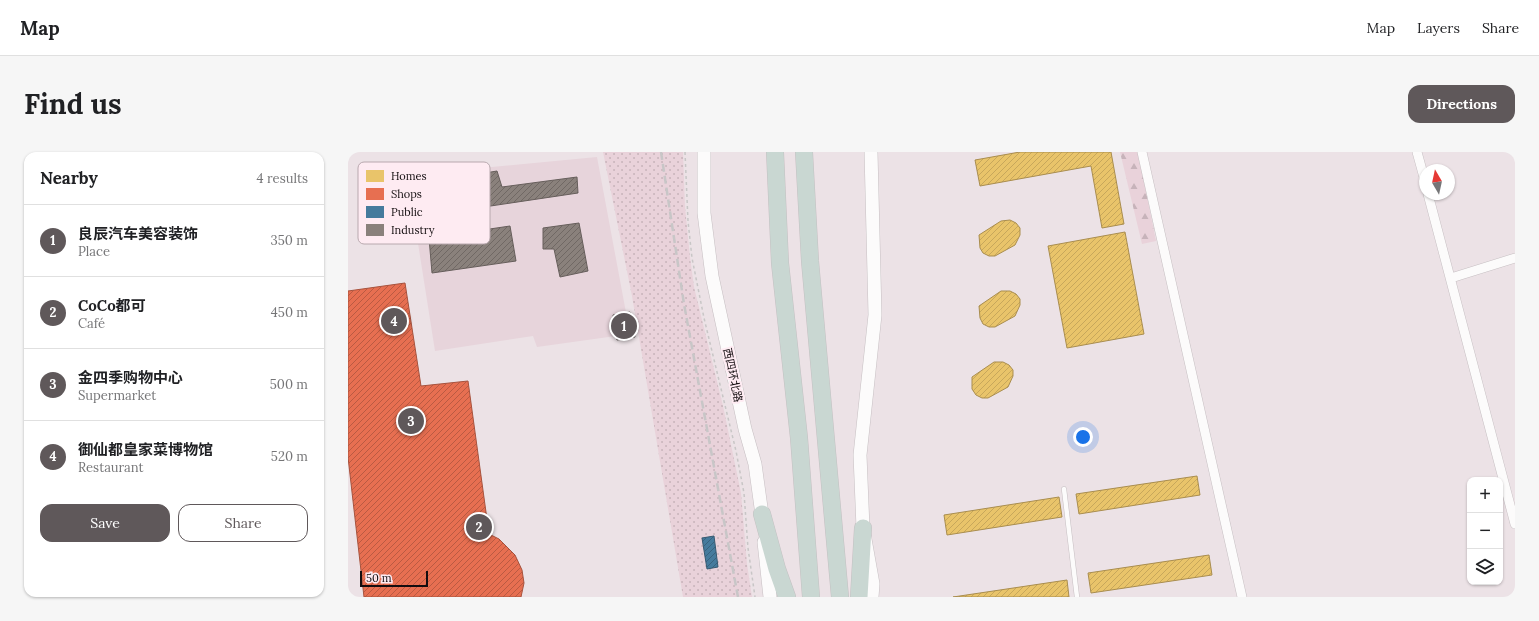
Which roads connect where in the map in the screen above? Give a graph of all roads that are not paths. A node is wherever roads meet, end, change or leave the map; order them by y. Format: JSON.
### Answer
{"nodes":[{"id":1,"x":714,"y":152,"type":"edge"},
{"id":2,"x":775,"y":152,"type":"edge"},
{"id":3,"x":804,"y":152,"type":"edge"},
{"id":4,"x":871,"y":152,"type":"edge"},
{"id":5,"x":1142,"y":152,"type":"edge"},
{"id":6,"x":1417,"y":152,"type":"edge"},
{"id":7,"x":704,"y":158,"type":"edge"},
{"id":8,"x":1420,"y":164,"type":"edge"},
{"id":9,"x":1430,"y":200,"type":"edge"},
{"id":10,"x":1515,"y":258,"type":"edge"},
{"id":11,"x":1451,"y":278,"type":"junction"},
{"id":12,"x":1064,"y":489,"type":"dead end"},
{"id":13,"x":762,"y":514,"type":"junction"},
{"id":14,"x":1515,"y":524,"type":"edge"},
{"id":15,"x":863,"y":528,"type":"junction"},
{"id":16,"x":770,"y":597,"type":"edge"},
{"id":17,"x":787,"y":597,"type":"edge"},
{"id":18,"x":811,"y":597,"type":"edge"},
{"id":19,"x":840,"y":597,"type":"edge"},
{"id":20,"x":859,"y":597,"type":"edge"},
{"id":21,"x":872,"y":597,"type":"edge"},
{"id":22,"x":1077,"y":597,"type":"edge"},
{"id":23,"x":1242,"y":597,"type":"edge"}],
"edges":[{"from":1,"to":7,"type":"street"},
{"from":2,"to":18,"type":"highway"},
{"from":3,"to":19,"type":"highway"},
{"from":4,"to":15,"type":"street"},
{"from":5,"to":23,"type":"street"},
{"from":6,"to":8,"type":"street"},
{"from":7,"to":13,"type":"street","name":"西四环北路"},
{"from":9,"to":11,"type":"street"},
{"from":10,"to":11,"type":"street"},
{"from":11,"to":14,"type":"street"},
{"from":12,"to":22,"type":"lane"},
{"from":13,"to":16,"type":"street","name":"西四环北路"},
{"from":13,"to":17,"type":"highway"},
{"from":15,"to":20,"type":"highway"},
{"from":15,"to":21,"type":"street"}]}
